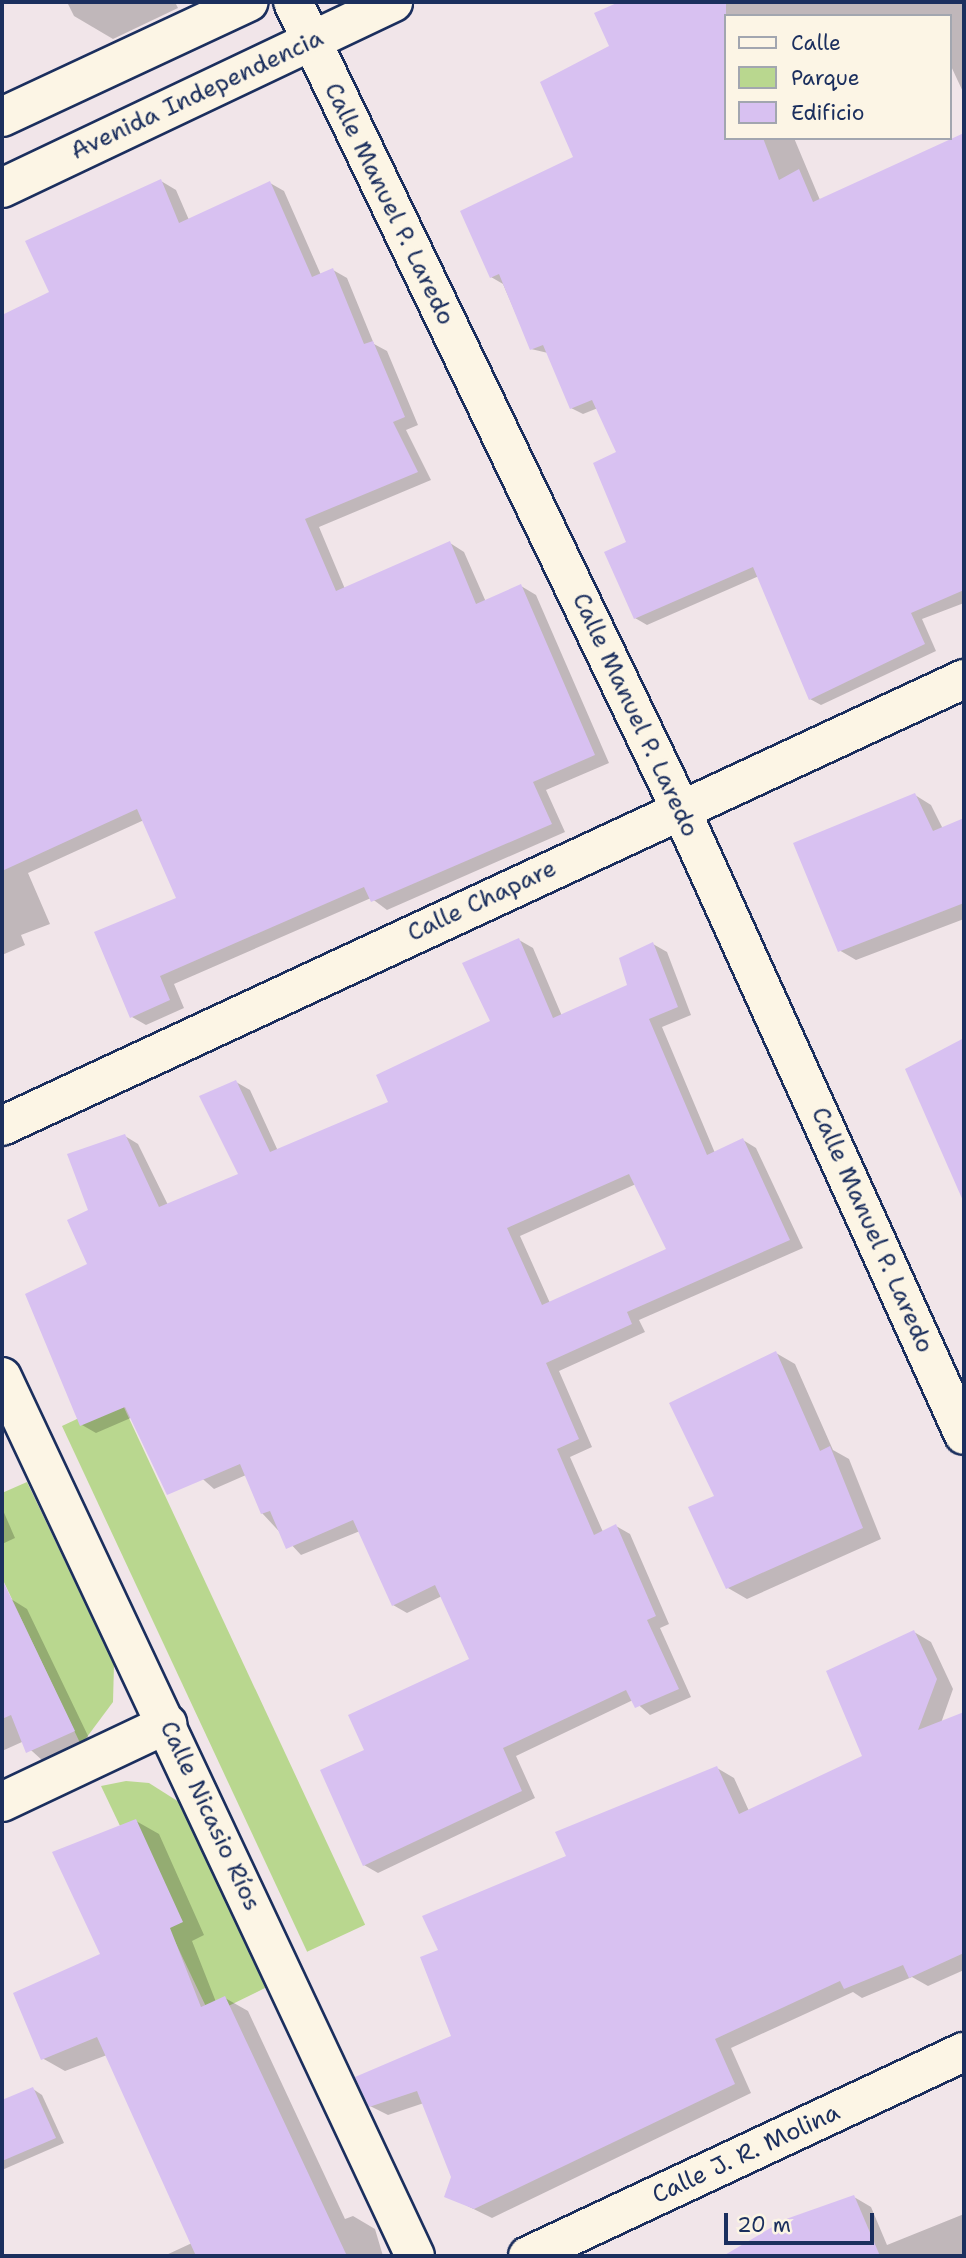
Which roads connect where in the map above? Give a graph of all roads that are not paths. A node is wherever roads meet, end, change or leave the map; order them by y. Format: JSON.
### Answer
{"nodes":[{"id":1,"x":249,"y":2,"type":"edge"},
{"id":2,"x":293,"y":2,"type":"edge"},
{"id":3,"x":393,"y":2,"type":"edge"},
{"id":4,"x":311,"y":41,"type":"junction"},
{"id":5,"x":2,"y":117,"type":"edge"},
{"id":6,"x":2,"y":188,"type":"edge"},
{"id":7,"x":964,"y":679,"type":"edge"},
{"id":8,"x":680,"y":808,"type":"junction"},
{"id":9,"x":2,"y":1126,"type":"edge"},
{"id":10,"x":2,"y":1377,"type":"edge"},
{"id":11,"x":964,"y":1435,"type":"edge"},
{"id":12,"x":167,"y":1724,"type":"junction"},
{"id":13,"x":2,"y":1802,"type":"edge"},
{"id":14,"x":964,"y":2052,"type":"edge"},
{"id":15,"x":415,"y":2256,"type":"edge"},
{"id":16,"x":528,"y":2256,"type":"edge"}],
"edges":[{"from":1,"to":5,"type":"street"},
{"from":2,"to":4,"type":"street","name":"Calle Manuel P. Laredo"},
{"from":3,"to":4,"type":"street","name":"Avenida Independencia"},
{"from":4,"to":6,"type":"street","name":"Avenida Independencia"},
{"from":4,"to":8,"type":"street","name":"Calle Manuel P. Laredo"},
{"from":7,"to":8,"type":"street","name":"Calle Chapare"},
{"from":8,"to":9,"type":"street","name":"Calle Chapare"},
{"from":8,"to":11,"type":"street","name":"Calle Manuel P. Laredo"},
{"from":10,"to":12,"type":"street","name":"Calle Nicasio Ríos"},
{"from":12,"to":13,"type":"street"},
{"from":12,"to":15,"type":"street","name":"Calle Nicasio Ríos"},
{"from":14,"to":16,"type":"street","name":"Calle J. R. Molina"}]}
